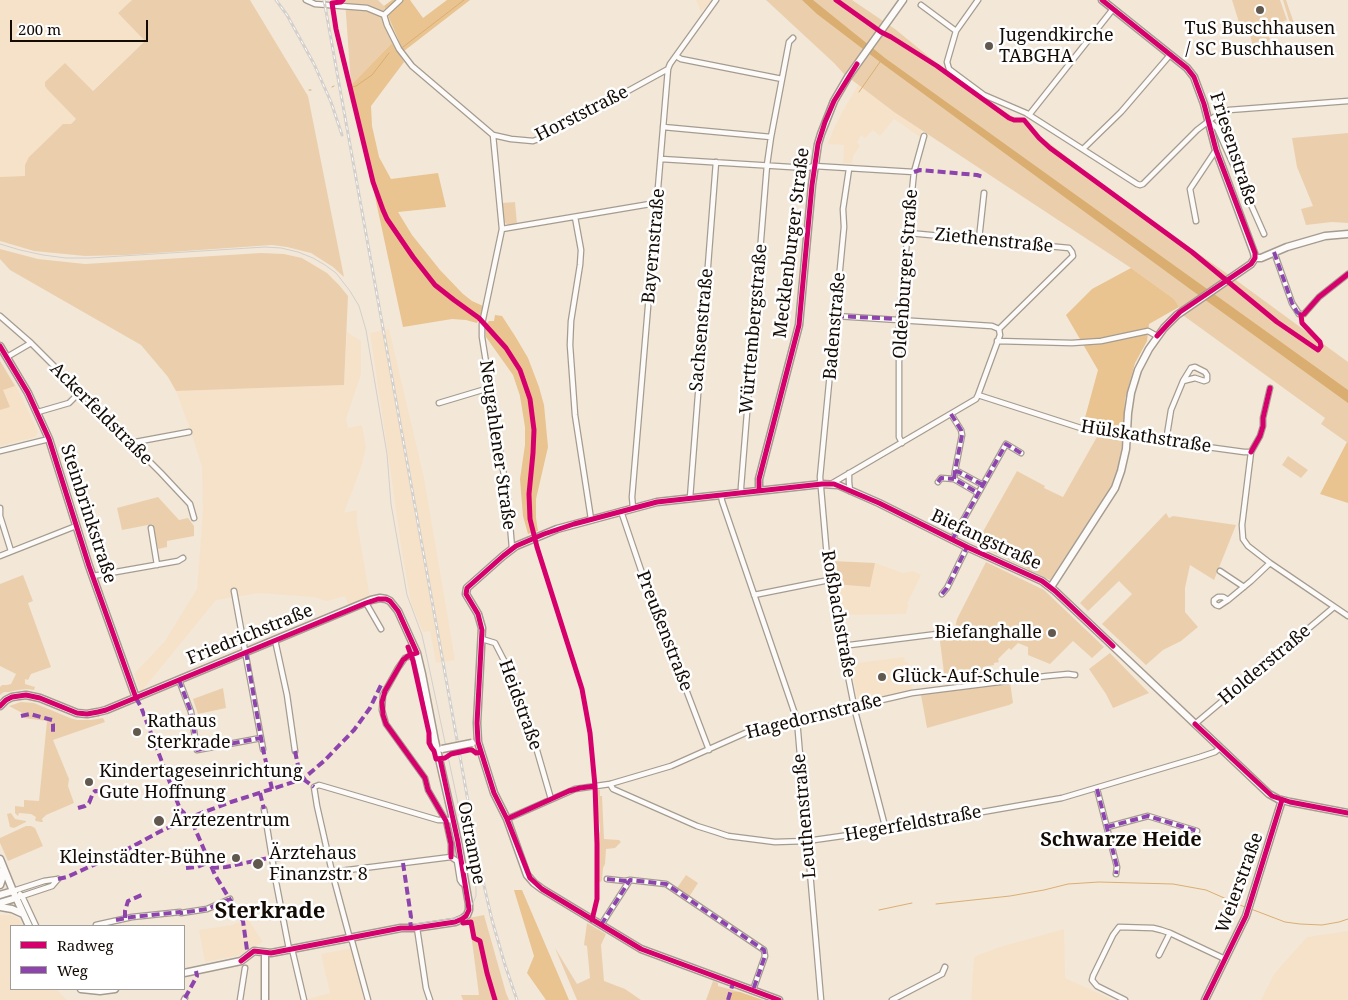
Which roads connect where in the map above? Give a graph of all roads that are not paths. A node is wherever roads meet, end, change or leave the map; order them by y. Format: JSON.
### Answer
{"nodes":[{"id":1,"x":306,"y":0,"type":"edge"},
{"id":2,"x":400,"y":0,"type":"edge"},
{"id":3,"x":716,"y":0,"type":"edge"},
{"id":4,"x":904,"y":0,"type":"edge"},
{"id":5,"x":978,"y":0,"type":"edge"},
{"id":6,"x":1102,"y":0,"type":"edge"},
{"id":7,"x":921,"y":6,"type":"dead end"},
{"id":8,"x":1113,"y":9,"type":"junction"},
{"id":9,"x":384,"y":15,"type":"junction"},
{"id":10,"x":956,"y":31,"type":"junction"},
{"id":11,"x":793,"y":38,"type":"dead end"},
{"id":12,"x":1170,"y":55,"type":"junction"},
{"id":13,"x":676,"y":56,"type":"junction"},
{"id":14,"x":668,"y":69,"type":"junction"},
{"id":15,"x":782,"y":79,"type":"junction"},
{"id":16,"x":1348,"y":101,"type":"edge"},
{"id":17,"x":1029,"y":114,"type":"junction"},
{"id":18,"x":1208,"y":121,"type":"junction"},
{"id":19,"x":663,"y":127,"type":"junction"},
{"id":20,"x":493,"y":135,"type":"junction"},
{"id":21,"x":924,"y":136,"type":"dead end"},
{"id":22,"x":771,"y":137,"type":"junction"},
{"id":23,"x":1083,"y":149,"type":"junction"},
{"id":24,"x":1216,"y":150,"type":"junction"},
{"id":25,"x":661,"y":158,"type":"junction"},
{"id":26,"x":716,"y":162,"type":"junction"},
{"id":27,"x":767,"y":165,"type":"junction"},
{"id":28,"x":814,"y":166,"type":"junction"},
{"id":29,"x":848,"y":169,"type":"junction"},
{"id":30,"x":914,"y":172,"type":"junction"},
{"id":31,"x":984,"y":193,"type":"dead end"},
{"id":32,"x":657,"y":204,"type":"junction"},
{"id":33,"x":575,"y":217,"type":"junction"},
{"id":34,"x":1196,"y":221,"type":"dead end"},
{"id":35,"x":502,"y":228,"type":"junction"},
{"id":36,"x":908,"y":232,"type":"junction"},
{"id":37,"x":1264,"y":234,"type":"dead end"},
{"id":38,"x":1348,"y":234,"type":"edge"},
{"id":39,"x":979,"y":239,"type":"junction"},
{"id":40,"x":1274,"y":252,"type":"junction"},
{"id":41,"x":1255,"y":258,"type":"junction"},
{"id":42,"x":1348,"y":274,"type":"edge"},
{"id":43,"x":0,"y":316,"type":"edge"},
{"id":44,"x":836,"y":316,"type":"junction"},
{"id":45,"x":900,"y":320,"type":"junction"},
{"id":46,"x":999,"y":329,"type":"junction"},
{"id":47,"x":1157,"y":336,"type":"junction"},
{"id":48,"x":997,"y":341,"type":"junction"},
{"id":49,"x":31,"y":343,"type":"junction"},
{"id":50,"x":0,"y":346,"type":"edge"},
{"id":51,"x":7,"y":357,"type":"junction"},
{"id":52,"x":1183,"y":381,"type":"junction"},
{"id":53,"x":490,"y":388,"type":"junction"},
{"id":54,"x":1270,"y":388,"type":"dead end"},
{"id":55,"x":80,"y":392,"type":"junction"},
{"id":56,"x":978,"y":395,"type":"junction"},
{"id":57,"x":439,"y":403,"type":"dead end"},
{"id":58,"x":38,"y":412,"type":"junction"},
{"id":59,"x":951,"y":414,"type":"junction"},
{"id":60,"x":189,"y":432,"type":"dead end"},
{"id":61,"x":1127,"y":435,"type":"junction"},
{"id":62,"x":49,"y":439,"type":"junction"},
{"id":63,"x":1166,"y":441,"type":"junction"},
{"id":64,"x":130,"y":442,"type":"junction"},
{"id":65,"x":902,"y":443,"type":"junction"},
{"id":66,"x":0,"y":451,"type":"edge"},
{"id":67,"x":1251,"y":452,"type":"junction"},
{"id":68,"x":1021,"y":453,"type":"dead end"},
{"id":69,"x":955,"y":471,"type":"junction"},
{"id":70,"x":849,"y":473,"type":"junction"},
{"id":71,"x":954,"y":479,"type":"junction"},
{"id":72,"x":938,"y":482,"type":"dead end"},
{"id":73,"x":822,"y":484,"type":"junction"},
{"id":74,"x":831,"y":484,"type":"junction"},
{"id":75,"x":982,"y":485,"type":"junction"},
{"id":76,"x":850,"y":490,"type":"junction"},
{"id":77,"x":759,"y":491,"type":"junction"},
{"id":78,"x":741,"y":493,"type":"junction"},
{"id":79,"x":978,"y":493,"type":"junction"},
{"id":80,"x":721,"y":495,"type":"junction"},
{"id":81,"x":690,"y":498,"type":"junction"},
{"id":82,"x":0,"y":508,"type":"edge"},
{"id":83,"x":634,"y":508,"type":"junction"},
{"id":84,"x":621,"y":511,"type":"junction"},
{"id":85,"x":194,"y":518,"type":"dead end"},
{"id":86,"x":591,"y":519,"type":"junction"},
{"id":87,"x":76,"y":526,"type":"junction"},
{"id":88,"x":150,"y":528,"type":"dead end"},
{"id":89,"x":952,"y":540,"type":"junction"},
{"id":90,"x":966,"y":547,"type":"junction"},
{"id":91,"x":512,"y":548,"type":"junction"},
{"id":92,"x":11,"y":551,"type":"junction"},
{"id":93,"x":0,"y":556,"type":"edge"},
{"id":94,"x":183,"y":558,"type":"dead end"},
{"id":95,"x":1270,"y":563,"type":"junction"},
{"id":96,"x":157,"y":565,"type":"junction"},
{"id":97,"x":1220,"y":572,"type":"dead end"},
{"id":98,"x":92,"y":576,"type":"junction"},
{"id":99,"x":829,"y":580,"type":"junction"},
{"id":100,"x":1051,"y":587,"type":"junction"},
{"id":101,"x":1244,"y":587,"type":"junction"},
{"id":102,"x":234,"y":591,"type":"dead end"},
{"id":103,"x":942,"y":594,"type":"dead end"},
{"id":104,"x":754,"y":595,"type":"junction"},
{"id":105,"x":376,"y":599,"type":"joint"},
{"id":106,"x":1228,"y":600,"type":"dead end"},
{"id":107,"x":366,"y":603,"type":"junction"},
{"id":108,"x":1334,"y":607,"type":"junction"},
{"id":109,"x":1348,"y":616,"type":"edge"},
{"id":110,"x":381,"y":629,"type":"dead end"},
{"id":111,"x":937,"y":634,"type":"dead end"},
{"id":112,"x":482,"y":639,"type":"junction"},
{"id":113,"x":275,"y":640,"type":"junction"},
{"id":114,"x":842,"y":646,"type":"junction"},
{"id":115,"x":246,"y":652,"type":"junction"},
{"id":116,"x":417,"y":653,"type":"junction"},
{"id":117,"x":1075,"y":675,"type":"dead end"},
{"id":118,"x":179,"y":680,"type":"junction"},
{"id":119,"x":136,"y":698,"type":"junction"},
{"id":120,"x":0,"y":706,"type":"edge"},
{"id":121,"x":854,"y":706,"type":"junction"},
{"id":122,"x":796,"y":720,"type":"junction"},
{"id":123,"x":1196,"y":724,"type":"junction"},
{"id":124,"x":261,"y":738,"type":"junction"},
{"id":125,"x":475,"y":742,"type":"junction"},
{"id":126,"x":1220,"y":748,"type":"junction"},
{"id":127,"x":440,"y":749,"type":"junction"},
{"id":128,"x":263,"y":750,"type":"dead end"},
{"id":129,"x":709,"y":750,"type":"junction"},
{"id":130,"x":295,"y":751,"type":"dead end"},
{"id":131,"x":610,"y":784,"type":"junction"},
{"id":132,"x":1097,"y":789,"type":"junction"},
{"id":133,"x":551,"y":799,"type":"junction"},
{"id":134,"x":1282,"y":800,"type":"junction"},
{"id":135,"x":264,"y":809,"type":"dead end"},
{"id":136,"x":1348,"y":813,"type":"edge"},
{"id":137,"x":507,"y":819,"type":"junction"},
{"id":138,"x":450,"y":821,"type":"junction"},
{"id":139,"x":1107,"y":827,"type":"junction"},
{"id":140,"x":886,"y":830,"type":"junction"},
{"id":141,"x":1197,"y":831,"type":"dead end"},
{"id":142,"x":807,"y":841,"type":"junction"},
{"id":143,"x":328,"y":851,"type":"junction"},
{"id":144,"x":451,"y":857,"type":"junction"},
{"id":145,"x":0,"y":859,"type":"edge"},
{"id":146,"x":273,"y":859,"type":"junction"},
{"id":147,"x":4,"y":866,"type":"junction"},
{"id":148,"x":332,"y":872,"type":"junction"},
{"id":149,"x":1116,"y":874,"type":"dead end"},
{"id":150,"x":607,"y":879,"type":"dead end"},
{"id":151,"x":630,"y":880,"type":"junction"},
{"id":152,"x":0,"y":885,"type":"edge"},
{"id":153,"x":465,"y":885,"type":"junction"},
{"id":154,"x":0,"y":895,"type":"edge"},
{"id":155,"x":17,"y":895,"type":"junction"},
{"id":156,"x":230,"y":899,"type":"dead end"},
{"id":157,"x":0,"y":903,"type":"edge"},
{"id":158,"x":0,"y":907,"type":"edge"},
{"id":159,"x":23,"y":914,"type":"junction"},
{"id":160,"x":28,"y":925,"type":"edge"},
{"id":161,"x":35,"y":925,"type":"edge"},
{"id":162,"x":98,"y":925,"type":"edge"},
{"id":163,"x":602,"y":925,"type":"junction"},
{"id":164,"x":417,"y":928,"type":"junction"},
{"id":165,"x":1170,"y":933,"type":"junction"},
{"id":166,"x":350,"y":939,"type":"junction"},
{"id":167,"x":290,"y":949,"type":"junction"},
{"id":168,"x":265,"y":953,"type":"junction"},
{"id":169,"x":1159,"y":954,"type":"dead end"},
{"id":170,"x":1225,"y":959,"type":"junction"},
{"id":171,"x":245,"y":968,"type":"dead end"},
{"id":172,"x":945,"y":968,"type":"dead end"},
{"id":173,"x":185,"y":973,"type":"edge"},
{"id":174,"x":88,"y":990,"type":"edge"},
{"id":175,"x":104,"y":990,"type":"edge"},
{"id":176,"x":753,"y":990,"type":"junction"},
{"id":177,"x":240,"y":1000,"type":"edge"},
{"id":178,"x":265,"y":1000,"type":"edge"},
{"id":179,"x":304,"y":1000,"type":"edge"},
{"id":180,"x":368,"y":1000,"type":"edge"},
{"id":181,"x":430,"y":1000,"type":"edge"},
{"id":182,"x":779,"y":1000,"type":"edge"},
{"id":183,"x":821,"y":1000,"type":"edge"},
{"id":184,"x":892,"y":1000,"type":"edge"},
{"id":185,"x":1125,"y":1000,"type":"edge"},
{"id":186,"x":1205,"y":1000,"type":"edge"}],
"edges":[{"from":1,"to":9,"type":"street"},
{"from":2,"to":9,"type":"street"},
{"from":3,"to":13,"type":"street","name":"Bayernstraße"},
{"from":4,"to":28,"type":"main road","name":"Mecklenburger Straße"},
{"from":5,"to":10,"type":"street"},
{"from":6,"to":8,"type":"main road","name":"Friesenstraße"},
{"from":7,"to":10,"type":"street"},
{"from":8,"to":12,"type":"main road","name":"Friesenstraße"},
{"from":8,"to":17,"type":"street"},
{"from":9,"to":20,"type":"street"},
{"from":10,"to":17,"type":"street"},
{"from":11,"to":15,"type":"street","name":"Württembergstraße"},
{"from":12,"to":18,"type":"main road","name":"Friesenstraße"},
{"from":12,"to":23,"type":"street"},
{"from":13,"to":14,"type":"street","name":"Bayernstraße"},
{"from":13,"to":15,"type":"street"},
{"from":14,"to":19,"type":"street","name":"Bayernstraße"},
{"from":14,"to":20,"type":"street","name":"Horststraße"},
{"from":15,"to":22,"type":"street","name":"Württembergstraße"},
{"from":16,"to":18,"type":"street"},
{"from":17,"to":23,"type":"street"},
{"from":18,"to":23,"type":"street"},
{"from":18,"to":24,"type":"main road","name":"Friesenstraße"},
{"from":18,"to":37,"type":"street","name":"Friesenstraße"},
{"from":19,"to":22,"type":"street"},
{"from":19,"to":25,"type":"street","name":"Bayernstraße"},
{"from":20,"to":35,"type":"street","name":"Neugahlener Straße"},
{"from":21,"to":30,"type":"street","name":"Oldenburger Straße"},
{"from":22,"to":27,"type":"street","name":"Württembergstraße"},
{"from":24,"to":34,"type":"street","name":"Friesenstraße"},
{"from":24,"to":41,"type":"main road","name":"Friesenstraße"},
{"from":25,"to":26,"type":"street"},
{"from":25,"to":32,"type":"street","name":"Bayernstraße"},
{"from":26,"to":27,"type":"street"},
{"from":26,"to":81,"type":"street","name":"Sachsenstraße"},
{"from":27,"to":28,"type":"street"},
{"from":27,"to":78,"type":"street","name":"Württembergstraße"},
{"from":28,"to":29,"type":"street"},
{"from":28,"to":77,"type":"main road","name":"Mecklenburger Straße"},
{"from":29,"to":30,"type":"street"},
{"from":29,"to":44,"type":"street","name":"Badenstraße"},
{"from":30,"to":36,"type":"street","name":"Oldenburger Straße"},
{"from":31,"to":39,"type":"street"},
{"from":32,"to":33,"type":"street"},
{"from":32,"to":83,"type":"street","name":"Bayernstraße"},
{"from":33,"to":35,"type":"street"},
{"from":33,"to":86,"type":"street"},
{"from":35,"to":53,"type":"street","name":"Neugahlener Straße"},
{"from":36,"to":39,"type":"street","name":"Ziethenstraße"},
{"from":36,"to":45,"type":"street","name":"Oldenburger Straße"},
{"from":38,"to":40,"type":"main road"},
{"from":39,"to":46,"type":"street","name":"Ziethenstraße"},
{"from":40,"to":41,"type":"main road"},
{"from":40,"to":42,"type":"street"},
{"from":41,"to":47,"type":"main road"},
{"from":43,"to":49,"type":"street","name":"Ackerfeldstraße"},
{"from":44,"to":45,"type":"street"},
{"from":44,"to":73,"type":"street","name":"Badenstraße"},
{"from":45,"to":46,"type":"street"},
{"from":45,"to":65,"type":"street","name":"Oldenburger Straße"},
{"from":46,"to":48,"type":"street"},
{"from":47,"to":48,"type":"street"},
{"from":47,"to":61,"type":"main road"},
{"from":48,"to":56,"type":"street"},
{"from":49,"to":51,"type":"street"},
{"from":49,"to":55,"type":"street","name":"Ackerfeldstraße"},
{"from":50,"to":51,"type":"main road","name":"Steinbrinkstraße"},
{"from":51,"to":58,"type":"main road","name":"Steinbrinkstraße"},
{"from":52,"to":52,"type":"street"},
{"from":52,"to":63,"type":"street"},
{"from":53,"to":57,"type":"street"},
{"from":53,"to":91,"type":"street","name":"Neugahlener Straße"},
{"from":54,"to":67,"type":"street"},
{"from":55,"to":58,"type":"street"},
{"from":55,"to":64,"type":"street","name":"Ackerfeldstraße"},
{"from":56,"to":59,"type":"street"},
{"from":56,"to":61,"type":"street","name":"Hülskathstraße"},
{"from":58,"to":62,"type":"main road","name":"Steinbrinkstraße"},
{"from":59,"to":65,"type":"street"},
{"from":59,"to":69,"type":"street"},
{"from":60,"to":64,"type":"street"},
{"from":61,"to":63,"type":"street","name":"Hülskathstraße"},
{"from":61,"to":100,"type":"main road"},
{"from":62,"to":66,"type":"street"},
{"from":62,"to":87,"type":"main road","name":"Steinbrinkstraße"},
{"from":63,"to":67,"type":"street","name":"Hülskathstraße"},
{"from":64,"to":85,"type":"street","name":"Ackerfeldstraße"},
{"from":65,"to":70,"type":"street"},
{"from":67,"to":95,"type":"street"},
{"from":68,"to":75,"type":"street"},
{"from":69,"to":71,"type":"street"},
{"from":69,"to":75,"type":"street"},
{"from":70,"to":74,"type":"street"},
{"from":70,"to":76,"type":"street"},
{"from":71,"to":72,"type":"street"},
{"from":71,"to":79,"type":"street"},
{"from":73,"to":74,"type":"main road","name":"Biefangstraße"},
{"from":73,"to":77,"type":"main road","name":"Biefangstraße"},
{"from":73,"to":99,"type":"street","name":"Roßbachstraße"},
{"from":74,"to":76,"type":"main road","name":"Biefangstraße"},
{"from":75,"to":79,"type":"street"},
{"from":76,"to":89,"type":"main road","name":"Biefangstraße"},
{"from":77,"to":78,"type":"main road","name":"Biefangstraße"},
{"from":78,"to":80,"type":"main road","name":"Biefangstraße"},
{"from":79,"to":89,"type":"street"},
{"from":80,"to":81,"type":"main road","name":"Biefangstraße"},
{"from":80,"to":104,"type":"street","name":"Leuthenstraße"},
{"from":81,"to":83,"type":"main road","name":"Biefangstraße"},
{"from":82,"to":92,"type":"street"},
{"from":83,"to":84,"type":"main road","name":"Biefangstraße"},
{"from":84,"to":86,"type":"main road","name":"Biefangstraße"},
{"from":84,"to":129,"type":"street","name":"Preußenstraße"},
{"from":86,"to":91,"type":"main road","name":"Biefangstraße"},
{"from":87,"to":92,"type":"street"},
{"from":87,"to":98,"type":"main road","name":"Steinbrinkstraße"},
{"from":88,"to":96,"type":"street"},
{"from":89,"to":90,"type":"main road","name":"Biefangstraße"},
{"from":90,"to":100,"type":"main road","name":"Biefangstraße"},
{"from":90,"to":103,"type":"street"},
{"from":91,"to":112,"type":"main road","name":"Biefangstraße"},
{"from":92,"to":93,"type":"street"},
{"from":94,"to":96,"type":"street"},
{"from":95,"to":101,"type":"street"},
{"from":95,"to":108,"type":"street"},
{"from":96,"to":98,"type":"street"},
{"from":97,"to":101,"type":"street"},
{"from":98,"to":119,"type":"main road","name":"Steinbrinkstraße"},
{"from":99,"to":104,"type":"street"},
{"from":99,"to":114,"type":"street","name":"Roßbachstraße"},
{"from":100,"to":123,"type":"main road","name":"Biefangstraße"},
{"from":101,"to":106,"type":"street"},
{"from":102,"to":115,"type":"street"},
{"from":104,"to":122,"type":"street","name":"Leuthenstraße"},
{"from":105,"to":107,"type":"main road","name":"Friedrichstraße"},
{"from":105,"to":116,"type":"main road","name":"Ostrampe"},
{"from":107,"to":110,"type":"street"},
{"from":107,"to":113,"type":"main road","name":"Friedrichstraße"},
{"from":108,"to":109,"type":"street"},
{"from":108,"to":123,"type":"street","name":"Holderstraße"},
{"from":111,"to":114,"type":"street"},
{"from":112,"to":125,"type":"main road"},
{"from":112,"to":133,"type":"street","name":"Heidstraße"},
{"from":113,"to":115,"type":"main road","name":"Friedrichstraße"},
{"from":113,"to":130,"type":"street"},
{"from":114,"to":121,"type":"street","name":"Roßbachstraße"},
{"from":115,"to":118,"type":"main road","name":"Friedrichstraße"},
{"from":115,"to":124,"type":"street"},
{"from":116,"to":127,"type":"main road","name":"Ostrampe"},
{"from":116,"to":138,"type":"street"},
{"from":117,"to":121,"type":"street","name":"Hagedornstraße"},
{"from":118,"to":119,"type":"main road","name":"Friedrichstraße"},
{"from":118,"to":124,"type":"street"},
{"from":119,"to":120,"type":"main road","name":"Friedrichstraße"},
{"from":121,"to":122,"type":"street","name":"Hagedornstraße"},
{"from":121,"to":140,"type":"street","name":"Roßbachstraße"},
{"from":122,"to":129,"type":"street","name":"Hagedornstraße"},
{"from":122,"to":142,"type":"street","name":"Leuthenstraße"},
{"from":123,"to":126,"type":"main road","name":"Biefangstraße"},
{"from":124,"to":128,"type":"street"},
{"from":125,"to":127,"type":"main road","bridge":true},
{"from":125,"to":137,"type":"main road"},
{"from":126,"to":132,"type":"street","name":"Hegerfeldstraße"},
{"from":126,"to":134,"type":"main road","name":"Biefangstraße"},
{"from":127,"to":138,"type":"main road","name":"Ostrampe"},
{"from":129,"to":131,"type":"street","name":"Hagedornstraße"},
{"from":131,"to":133,"type":"street","name":"Hagedornstraße"},
{"from":131,"to":142,"type":"street","name":"Hegerfeldstraße"},
{"from":132,"to":139,"type":"street"},
{"from":132,"to":140,"type":"street","name":"Hegerfeldstraße"},
{"from":133,"to":137,"type":"street","name":"Hagedornstraße"},
{"from":134,"to":136,"type":"main road","name":"Biefangstraße"},
{"from":134,"to":170,"type":"main road","name":"Weierstraße"},
{"from":135,"to":146,"type":"street"},
{"from":137,"to":163,"type":"main road"},
{"from":138,"to":143,"type":"street"},
{"from":138,"to":144,"type":"street","name":"Ostrampe"},
{"from":138,"to":153,"type":"main road","name":"Ostrampe"},
{"from":139,"to":141,"type":"street"},
{"from":139,"to":149,"type":"street"},
{"from":140,"to":142,"type":"street","name":"Hegerfeldstraße"},
{"from":142,"to":183,"type":"street","name":"Leuthenstraße"},
{"from":143,"to":146,"type":"street"},
{"from":143,"to":148,"type":"street"},
{"from":144,"to":148,"type":"street"},
{"from":144,"to":153,"type":"street","name":"Ostrampe"},
{"from":145,"to":147,"type":"main road"},
{"from":146,"to":167,"type":"street"},
{"from":147,"to":152,"type":"main road"},
{"from":147,"to":155,"type":"main road"},
{"from":148,"to":166,"type":"street"},
{"from":150,"to":151,"type":"street"},
{"from":151,"to":163,"type":"street"},
{"from":151,"to":176,"type":"street"},
{"from":153,"to":164,"type":"main road","name":"Ostrampe"},
{"from":154,"to":155,"type":"main road"},
{"from":155,"to":155,"type":"street"},
{"from":155,"to":157,"type":"main road"},
{"from":155,"to":159,"type":"main road"},
{"from":155,"to":161,"type":"street"},
{"from":156,"to":162,"type":"street"},
{"from":158,"to":159,"type":"main road"},
{"from":159,"to":160,"type":"main road"},
{"from":163,"to":176,"type":"main road"},
{"from":164,"to":166,"type":"main road"},
{"from":164,"to":181,"type":"street"},
{"from":165,"to":169,"type":"street"},
{"from":165,"to":170,"type":"street"},
{"from":165,"to":185,"type":"street"},
{"from":166,"to":167,"type":"main road"},
{"from":166,"to":180,"type":"street"},
{"from":167,"to":168,"type":"main road"},
{"from":167,"to":179,"type":"street"},
{"from":168,"to":173,"type":"main road"},
{"from":168,"to":178,"type":"main road"},
{"from":170,"to":186,"type":"main road","name":"Weierstraße"},
{"from":171,"to":177,"type":"street"},
{"from":172,"to":184,"type":"street"},
{"from":174,"to":175,"type":"main road"},
{"from":176,"to":182,"type":"main road"}]}
